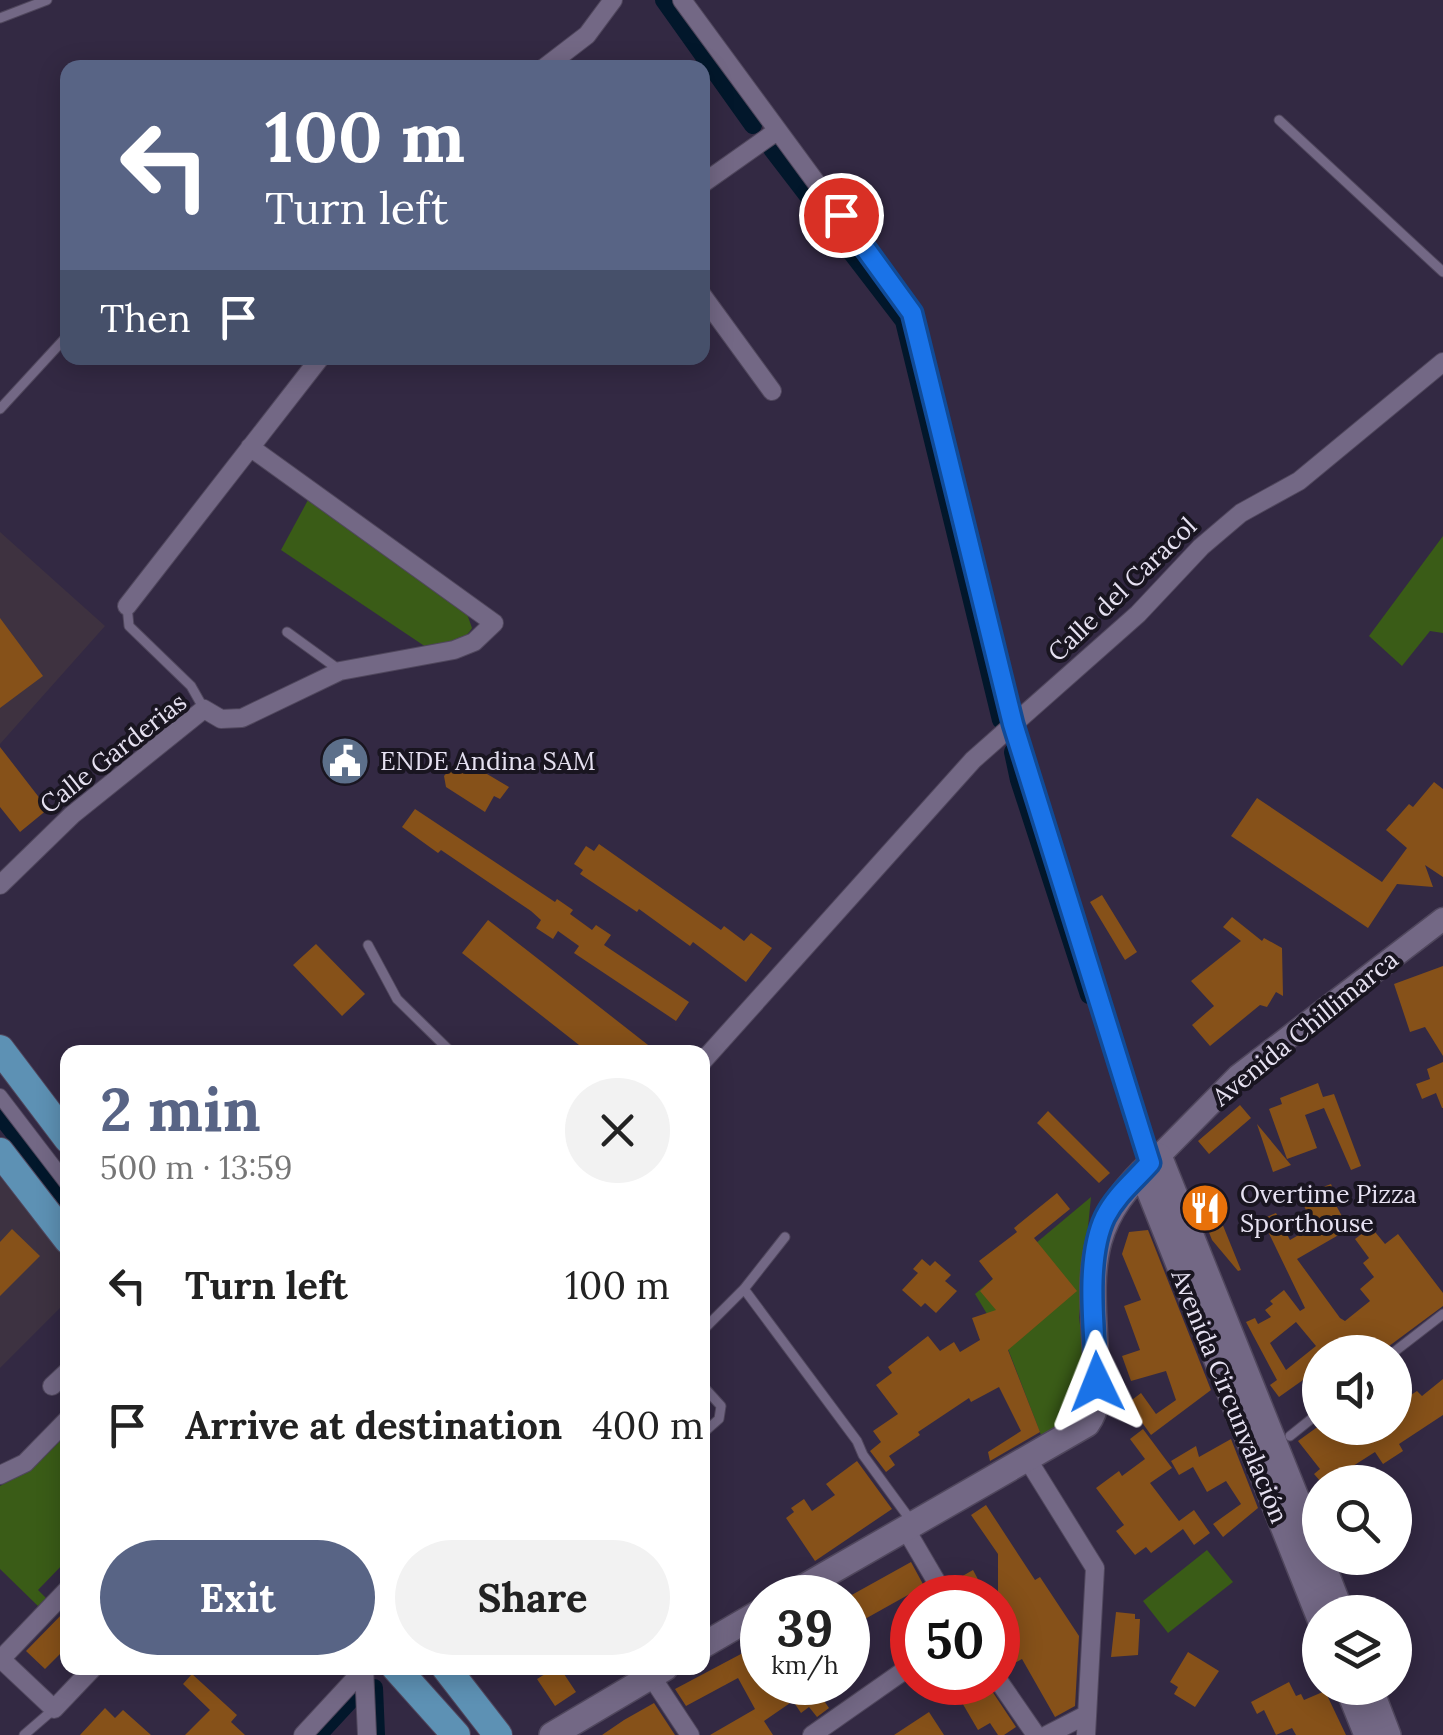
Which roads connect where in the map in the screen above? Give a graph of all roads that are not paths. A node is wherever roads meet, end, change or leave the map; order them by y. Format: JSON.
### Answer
{"nodes":[{"id":1,"x":47,"y":0,"type":"edge"},
{"id":2,"x":612,"y":0,"type":"edge"},
{"id":3,"x":682,"y":0,"type":"edge"},
{"id":4,"x":0,"y":18,"type":"edge"},
{"id":5,"x":554,"y":60,"type":"edge"},
{"id":6,"x":1280,"y":120,"type":"dead end"},
{"id":7,"x":777,"y":132,"type":"junction"},
{"id":8,"x":710,"y":178,"type":"edge"},
{"id":9,"x":1443,"y":272,"type":"edge"},
{"id":10,"x":710,"y":305,"type":"edge"},
{"id":11,"x":60,"y":343,"type":"edge"},
{"id":12,"x":1443,"y":362,"type":"edge"},
{"id":13,"x":315,"y":365,"type":"edge"},
{"id":14,"x":772,"y":391,"type":"dead end"},
{"id":15,"x":0,"y":409,"type":"edge"},
{"id":16,"x":250,"y":448,"type":"junction"},
{"id":17,"x":127,"y":606,"type":"joint"},
{"id":18,"x":287,"y":632,"type":"dead end"},
{"id":19,"x":340,"y":671,"type":"junction"},
{"id":20,"x":204,"y":709,"type":"junction"},
{"id":21,"x":1013,"y":724,"type":"junction"},
{"id":22,"x":0,"y":885,"type":"edge"},
{"id":23,"x":1443,"y":919,"type":"edge"},
{"id":24,"x":368,"y":945,"type":"dead end"},
{"id":25,"x":444,"y":1045,"type":"edge"},
{"id":26,"x":0,"y":1049,"type":"edge"},
{"id":27,"x":710,"y":1053,"type":"edge"},
{"id":28,"x":0,"y":1096,"type":"edge"},
{"id":29,"x":60,"y":1129,"type":"edge"},
{"id":30,"x":0,"y":1152,"type":"edge"},
{"id":31,"x":1150,"y":1164,"type":"junction"},
{"id":32,"x":60,"y":1175,"type":"edge"},
{"id":33,"x":60,"y":1230,"type":"edge"},
{"id":34,"x":786,"y":1237,"type":"dead end"},
{"id":35,"x":744,"y":1290,"type":"junction"},
{"id":36,"x":1443,"y":1314,"type":"edge"},
{"id":37,"x":710,"y":1323,"type":"edge"},
{"id":38,"x":1412,"y":1338,"type":"edge"},
{"id":39,"x":60,"y":1378,"type":"edge"},
{"id":40,"x":52,"y":1386,"type":"dead end"},
{"id":41,"x":710,"y":1394,"type":"edge"},
{"id":42,"x":1302,"y":1426,"type":"edge"},
{"id":43,"x":710,"y":1427,"type":"edge"},
{"id":44,"x":60,"y":1428,"type":"edge"},
{"id":45,"x":1283,"y":1441,"type":"junction"},
{"id":46,"x":1028,"y":1460,"type":"junction"},
{"id":47,"x":0,"y":1476,"type":"edge"},
{"id":48,"x":1302,"y":1501,"type":"edge"},
{"id":49,"x":909,"y":1526,"type":"junction"},
{"id":50,"x":825,"y":1575,"type":"edge"},
{"id":51,"x":934,"y":1575,"type":"edge"},
{"id":52,"x":1311,"y":1595,"type":"edge"},
{"id":53,"x":60,"y":1596,"type":"edge"},
{"id":54,"x":740,"y":1624,"type":"edge"},
{"id":55,"x":710,"y":1641,"type":"edge"},
{"id":56,"x":0,"y":1658,"type":"edge"},
{"id":57,"x":86,"y":1675,"type":"edge"},
{"id":58,"x":358,"y":1675,"type":"edge"},
{"id":59,"x":364,"y":1675,"type":"edge"},
{"id":60,"x":402,"y":1675,"type":"edge"},
{"id":61,"x":451,"y":1675,"type":"edge"},
{"id":62,"x":653,"y":1675,"type":"edge"},
{"id":63,"x":660,"y":1675,"type":"edge"},
{"id":64,"x":890,"y":1680,"type":"edge"},
{"id":65,"x":1015,"y":1705,"type":"edge"},
{"id":66,"x":1355,"y":1705,"type":"edge"},
{"id":67,"x":1377,"y":1705,"type":"edge"},
{"id":68,"x":54,"y":1709,"type":"junction"},
{"id":69,"x":1086,"y":1714,"type":"junction"},
{"id":70,"x":24,"y":1735,"type":"edge"},
{"id":71,"x":304,"y":1735,"type":"edge"},
{"id":72,"x":367,"y":1735,"type":"edge"},
{"id":73,"x":456,"y":1735,"type":"edge"},
{"id":74,"x":498,"y":1735,"type":"edge"},
{"id":75,"x":552,"y":1735,"type":"edge"},
{"id":76,"x":690,"y":1735,"type":"edge"},
{"id":77,"x":812,"y":1735,"type":"edge"},
{"id":78,"x":1036,"y":1735,"type":"edge"},
{"id":79,"x":1047,"y":1735,"type":"edge"},
{"id":80,"x":1086,"y":1735,"type":"edge"},
{"id":81,"x":1367,"y":1735,"type":"edge"},
{"id":82,"x":1388,"y":1735,"type":"edge"}],
"edges":[{"from":1,"to":4,"type":"lane"},
{"from":2,"to":5,"type":"street"},
{"from":3,"to":7,"type":"street","name":"Avenida Circunvalación"},
{"from":6,"to":9,"type":"lane"},
{"from":7,"to":8,"type":"street"},
{"from":7,"to":21,"type":"street","name":"Avenida Circunvalación"},
{"from":10,"to":14,"type":"street"},
{"from":11,"to":15,"type":"lane"},
{"from":12,"to":21,"type":"street","name":"Calle del Caracol"},
{"from":13,"to":16,"type":"street"},
{"from":16,"to":17,"type":"street"},
{"from":16,"to":19,"type":"street","name":"Calle Garderias"},
{"from":17,"to":20,"type":"lane"},
{"from":18,"to":19,"type":"lane"},
{"from":19,"to":20,"type":"street","name":"Calle Garderias"},
{"from":20,"to":22,"type":"street","name":"Calle Garderias"},
{"from":21,"to":27,"type":"street","name":"Calle del Caracol"},
{"from":21,"to":31,"type":"street","name":"Avenida Circunvalación"},
{"from":23,"to":31,"type":"street","name":"Avenida Chillimarca"},
{"from":24,"to":25,"type":"lane"},
{"from":26,"to":29,"type":"main road"},
{"from":28,"to":32,"type":"street"},
{"from":30,"to":33,"type":"main road"},
{"from":31,"to":45,"type":"main road","name":"Avenida Circunvalación"},
{"from":31,"to":46,"type":"main road","name":"Avenida Chillimarca"},
{"from":31,"to":52,"type":"main road","name":"Avenida Circunvalación"},
{"from":34,"to":35,"type":"lane"},
{"from":35,"to":37,"type":"lane"},
{"from":35,"to":49,"type":"lane"},
{"from":36,"to":38,"type":"lane"},
{"from":39,"to":40,"type":"street"},
{"from":41,"to":43,"type":"lane"},
{"from":42,"to":45,"type":"lane"},
{"from":44,"to":47,"type":"street"},
{"from":45,"to":48,"type":"main road","name":"Avenida Circunvalación"},
{"from":46,"to":49,"type":"main road","name":"Avenida Chillimarca"},
{"from":46,"to":69,"type":"street"},
{"from":49,"to":50,"type":"main road","name":"Avenida Chillimarca"},
{"from":49,"to":51,"type":"street"},
{"from":53,"to":56,"type":"street"},
{"from":54,"to":55,"type":"main road"},
{"from":56,"to":68,"type":"street"},
{"from":57,"to":68,"type":"street"},
{"from":58,"to":71,"type":"street"},
{"from":59,"to":72,"type":"street"},
{"from":60,"to":73,"type":"main road"},
{"from":61,"to":74,"type":"main road"},
{"from":62,"to":75,"type":"main road"},
{"from":63,"to":76,"type":"street"},
{"from":64,"to":77,"type":"street"},
{"from":65,"to":78,"type":"street"},
{"from":66,"to":81,"type":"main road"},
{"from":67,"to":82,"type":"main road"},
{"from":68,"to":70,"type":"lane"},
{"from":69,"to":79,"type":"street"},
{"from":69,"to":80,"type":"street"}]}
